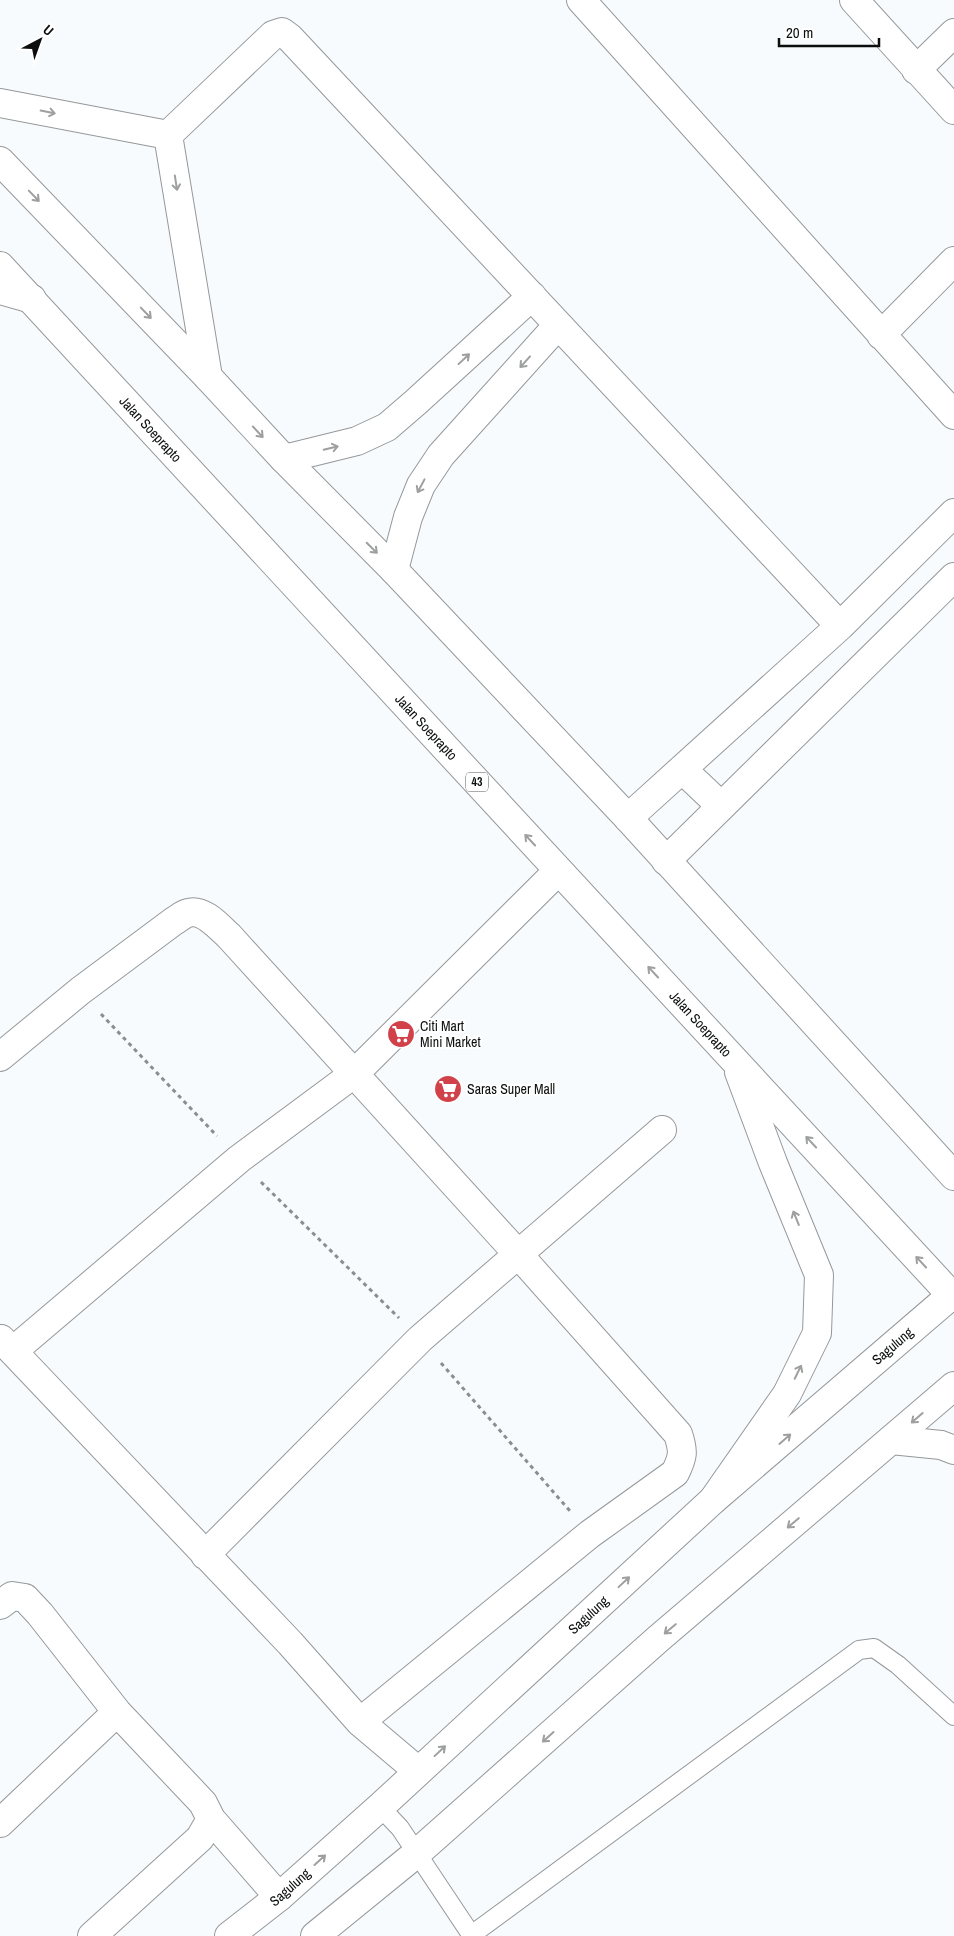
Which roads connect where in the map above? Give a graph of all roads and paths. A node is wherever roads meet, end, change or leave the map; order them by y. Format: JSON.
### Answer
{"nodes":[{"id":1,"x":581,"y":0,"type":"edge"},
{"id":2,"x":854,"y":0,"type":"edge"},
{"id":3,"x":954,"y":33,"type":"edge"},
{"id":4,"x":916,"y":70,"type":"junction"},
{"id":5,"x":0,"y":103,"type":"edge"},
{"id":6,"x":954,"y":110,"type":"edge"},
{"id":7,"x":168,"y":135,"type":"junction"},
{"id":8,"x":0,"y":161,"type":"edge"},
{"id":9,"x":954,"y":261,"type":"edge"},
{"id":10,"x":0,"y":266,"type":"edge"},
{"id":11,"x":0,"y":290,"type":"edge"},
{"id":12,"x":532,"y":296,"type":"junction"},
{"id":13,"x":32,"y":299,"type":"junction"},
{"id":14,"x":558,"y":325,"type":"junction"},
{"id":15,"x":881,"y":335,"type":"junction"},
{"id":16,"x":208,"y":377,"type":"junction"},
{"id":17,"x":954,"y":415,"type":"edge"},
{"id":18,"x":284,"y":459,"type":"junction"},
{"id":19,"x":954,"y":513,"type":"edge"},
{"id":20,"x":394,"y":570,"type":"junction"},
{"id":21,"x":954,"y":577,"type":"edge"},
{"id":22,"x":840,"y":626,"type":"junction"},
{"id":23,"x":682,"y":769,"type":"junction"},
{"id":24,"x":722,"y":806,"type":"junction"},
{"id":25,"x":628,"y":818,"type":"junction"},
{"id":26,"x":666,"y":861,"type":"junction"},
{"id":27,"x":558,"y":871,"type":"junction"},
{"id":28,"x":80,"y":991,"type":"junction"},
{"id":29,"x":0,"y":1057,"type":"edge"},
{"id":30,"x":734,"y":1060,"type":"junction"},
{"id":31,"x":355,"y":1073,"type":"junction"},
{"id":32,"x":662,"y":1130,"type":"dead end"},
{"id":33,"x":239,"y":1160,"type":"junction"},
{"id":34,"x":954,"y":1176,"type":"edge"},
{"id":35,"x":518,"y":1254,"type":"junction"},
{"id":36,"x":953,"y":1295,"type":"edge"},
{"id":37,"x":420,"y":1339,"type":"junction"},
{"id":38,"x":6,"y":1345,"type":"edge"},
{"id":39,"x":954,"y":1386,"type":"edge"},
{"id":40,"x":891,"y":1440,"type":"junction"},
{"id":41,"x":954,"y":1450,"type":"edge"},
{"id":42,"x":713,"y":1500,"type":"junction"},
{"id":43,"x":590,"y":1534,"type":"junction"},
{"id":44,"x":205,"y":1555,"type":"junction"},
{"id":45,"x":0,"y":1605,"type":"edge"},
{"id":46,"x":117,"y":1712,"type":"junction"},
{"id":47,"x":954,"y":1716,"type":"edge"},
{"id":48,"x":360,"y":1722,"type":"junction"},
{"id":49,"x":418,"y":1772,"type":"junction"},
{"id":50,"x":380,"y":1807,"type":"junction"},
{"id":51,"x":212,"y":1819,"type":"junction"},
{"id":52,"x":0,"y":1823,"type":"edge"},
{"id":53,"x":417,"y":1853,"type":"junction"},
{"id":54,"x":280,"y":1897,"type":"junction"},
{"id":55,"x":471,"y":1935,"type":"edge"},
{"id":56,"x":92,"y":1936,"type":"edge"},
{"id":57,"x":229,"y":1936,"type":"edge"},
{"id":58,"x":315,"y":1936,"type":"edge"}],
"edges":[{"from":1,"to":15,"type":"main road"},
{"from":2,"to":4,"type":"main road"},
{"from":3,"to":4,"type":"main road"},
{"from":4,"to":6,"type":"main road"},
{"from":5,"to":7,"type":"main road","one_way":true},
{"from":7,"to":12,"type":"main road"},
{"from":7,"to":16,"type":"main road","one_way":true},
{"from":8,"to":16,"type":"main road","one_way":true},
{"from":9,"to":15,"type":"main road"},
{"from":10,"to":13,"type":"main road","name":"Jalan Soeprapto","number":"43"},
{"from":11,"to":13,"type":"main road"},
{"from":12,"to":14,"type":"main road"},
{"from":18,"to":12,"type":"main road","one_way":true},
{"from":27,"to":13,"type":"main road","name":"Jalan Soeprapto","number":"43","one_way":true},
{"from":14,"to":20,"type":"main road","one_way":true},
{"from":14,"to":22,"type":"main road"},
{"from":15,"to":17,"type":"main road"},
{"from":16,"to":18,"type":"main road","one_way":true},
{"from":18,"to":20,"type":"main road","one_way":true},
{"from":19,"to":22,"type":"main road"},
{"from":20,"to":25,"type":"main road"},
{"from":21,"to":24,"type":"main road"},
{"from":22,"to":23,"type":"main road"},
{"from":23,"to":24,"type":"main road"},
{"from":23,"to":25,"type":"main road"},
{"from":24,"to":26,"type":"main road"},
{"from":25,"to":26,"type":"main road"},
{"from":26,"to":34,"type":"main road"},
{"from":30,"to":27,"type":"main road","name":"Jalan Soeprapto","number":"43","one_way":true},
{"from":27,"to":31,"type":"main road"},
{"from":28,"to":29,"type":"main road"},
{"from":28,"to":31,"type":"main road"},
{"from":28,"to":33,"type":"path"},
{"from":36,"to":30,"type":"main road","name":"Jalan Soeprapto","number":"43","one_way":true},
{"from":42,"to":30,"type":"main road","one_way":true},
{"from":31,"to":33,"type":"main road"},
{"from":31,"to":35,"type":"main road"},
{"from":32,"to":35,"type":"main road"},
{"from":33,"to":37,"type":"path"},
{"from":33,"to":38,"type":"main road"},
{"from":35,"to":37,"type":"main road"},
{"from":35,"to":43,"type":"main road"},
{"from":42,"to":36,"type":"main road","name":"Sagulung","one_way":true},
{"from":37,"to":43,"type":"path"},
{"from":37,"to":44,"type":"main road"},
{"from":38,"to":44,"type":"main road"},
{"from":39,"to":40,"type":"main road","one_way":true},
{"from":40,"to":41,"type":"main road"},
{"from":40,"to":53,"type":"main road","one_way":true},
{"from":49,"to":42,"type":"main road","name":"Sagulung","one_way":true},
{"from":43,"to":48,"type":"main road"},
{"from":44,"to":48,"type":"main road"},
{"from":45,"to":46,"type":"main road"},
{"from":46,"to":51,"type":"main road"},
{"from":46,"to":52,"type":"main road"},
{"from":47,"to":55,"type":"lane"},
{"from":48,"to":49,"type":"main road"},
{"from":49,"to":50,"type":"main road","name":"Sagulung"},
{"from":50,"to":53,"type":"lane"},
{"from":54,"to":50,"type":"main road","name":"Sagulung","one_way":true},
{"from":51,"to":54,"type":"main road"},
{"from":51,"to":56,"type":"main road"},
{"from":53,"to":55,"type":"lane"},
{"from":53,"to":58,"type":"main road"},
{"from":54,"to":57,"type":"main road","name":"Sagulung"}]}
